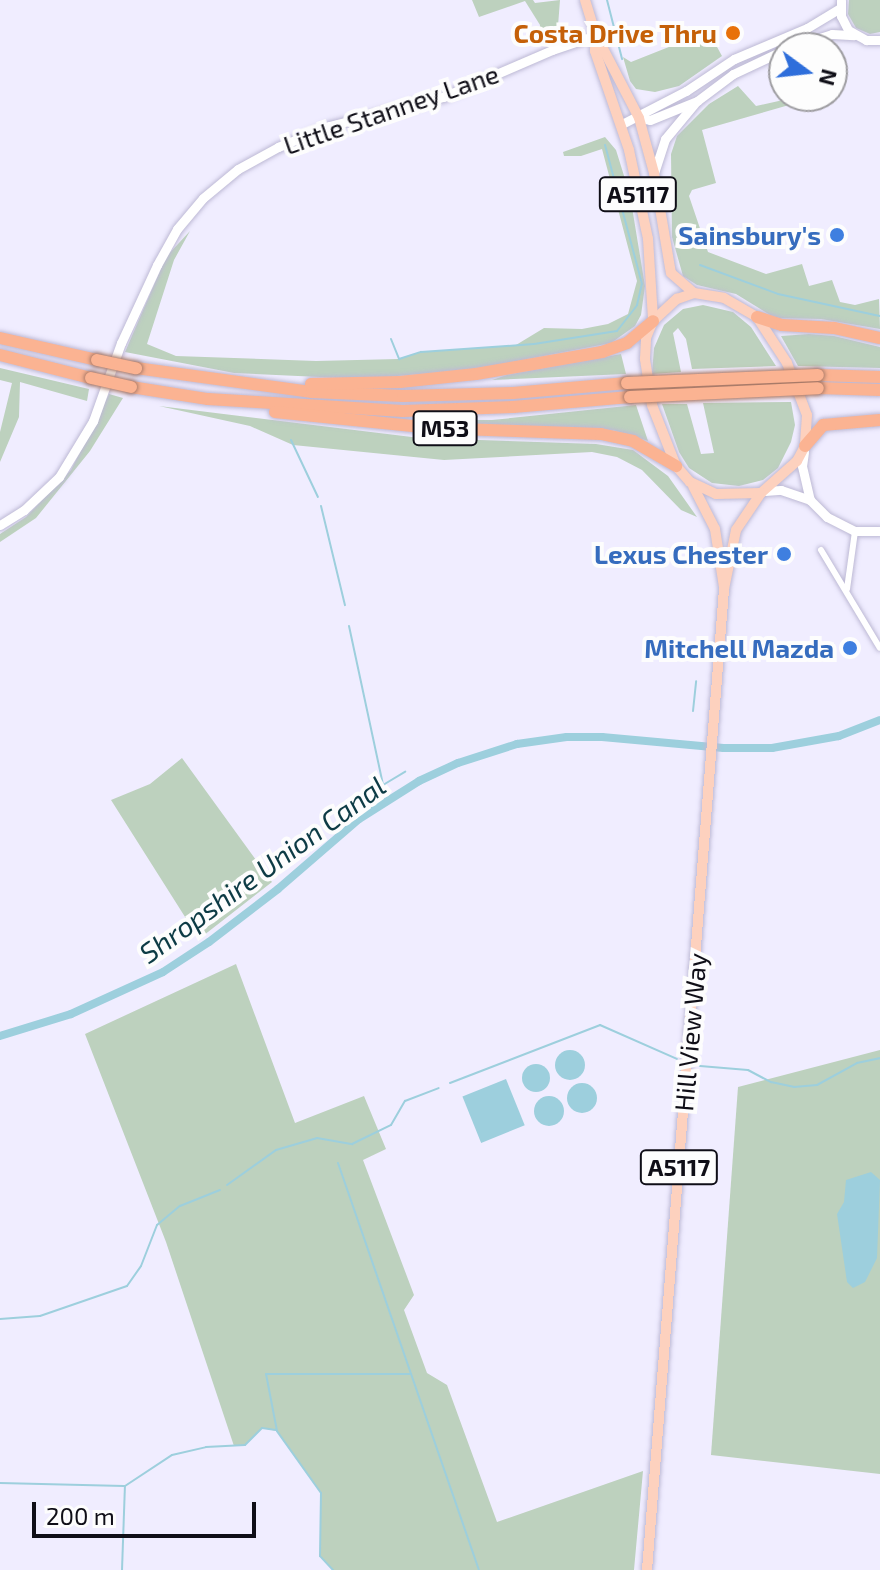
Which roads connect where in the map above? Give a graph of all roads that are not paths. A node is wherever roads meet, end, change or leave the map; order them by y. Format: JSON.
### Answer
{"nodes":[{"id":1,"x":585,"y":0,"type":"edge"},
{"id":2,"x":840,"y":4,"type":"edge"},
{"id":3,"x":596,"y":35,"type":"junction"},
{"id":4,"x":848,"y":35,"type":"edge"},
{"id":5,"x":854,"y":35,"type":"junction"},
{"id":6,"x":880,"y":40,"type":"edge"},
{"id":7,"x":768,"y":57,"type":"edge"},
{"id":8,"x":697,"y":101,"type":"junction"},
{"id":9,"x":639,"y":118,"type":"junction"},
{"id":10,"x":620,"y":125,"type":"junction"},
{"id":11,"x":654,"y":173,"type":"junction"},
{"id":12,"x":694,"y":293,"type":"junction"},
{"id":13,"x":757,"y":317,"type":"junction"},
{"id":14,"x":653,"y":320,"type":"junction"},
{"id":15,"x":0,"y":338,"type":"edge"},
{"id":16,"x":880,"y":338,"type":"edge"},
{"id":17,"x":0,"y":355,"type":"edge"},
{"id":18,"x":880,"y":377,"type":"edge"},
{"id":19,"x":818,"y":382,"type":"junction"},
{"id":20,"x":236,"y":383,"type":"junction"},
{"id":21,"x":880,"y":390,"type":"edge"},
{"id":22,"x":208,"y":399,"type":"junction"},
{"id":23,"x":880,"y":420,"type":"edge"},
{"id":24,"x":804,"y":447,"type":"junction"},
{"id":25,"x":676,"y":466,"type":"junction"},
{"id":26,"x":690,"y":482,"type":"junction"},
{"id":27,"x":763,"y":492,"type":"junction"},
{"id":28,"x":810,"y":500,"type":"junction"},
{"id":29,"x":0,"y":525,"type":"edge"},
{"id":30,"x":855,"y":531,"type":"junction"},
{"id":31,"x":880,"y":531,"type":"edge"},
{"id":32,"x":821,"y":550,"type":"dead end"},
{"id":33,"x":724,"y":589,"type":"junction"},
{"id":34,"x":847,"y":589,"type":"junction"},
{"id":35,"x":880,"y":648,"type":"edge"},
{"id":36,"x":647,"y":1570,"type":"edge"}],
"edges":[{"from":1,"to":3,"type":"main road","number":"A5117"},
{"from":2,"to":5,"type":"street"},
{"from":2,"to":9,"type":"street"},
{"from":3,"to":9,"type":"main road","number":"A5117"},
{"from":3,"to":10,"type":"main road","number":"A5117"},
{"from":3,"to":29,"type":"street","name":"Little Stanney Lane"},
{"from":4,"to":5,"type":"street"},
{"from":5,"to":6,"type":"street"},
{"from":7,"to":8,"type":"street"},
{"from":8,"to":9,"type":"street"},
{"from":8,"to":11,"type":"street"},
{"from":9,"to":10,"type":"street"},
{"from":9,"to":11,"type":"main road","number":"A5117"},
{"from":10,"to":14,"type":"main road","number":"A5117"},
{"from":11,"to":12,"type":"main road","number":"A5117"},
{"from":12,"to":13,"type":"main road"},
{"from":12,"to":14,"type":"main road"},
{"from":13,"to":16,"type":"highway"},
{"from":13,"to":24,"type":"main road"},
{"from":14,"to":20,"type":"highway","number":"M53"},
{"from":14,"to":25,"type":"main road"},
{"from":15,"to":20,"type":"highway","number":"M53","bridge":true},
{"from":17,"to":22,"type":"highway","number":"M53","bridge":true},
{"from":18,"to":19,"type":"highway","number":"M53"},
{"from":19,"to":20,"type":"highway","number":"M53","bridge":true},
{"from":19,"to":21,"type":"highway","number":"M53"},
{"from":19,"to":22,"type":"highway","number":"M53","bridge":true},
{"from":22,"to":25,"type":"highway","number":"M53"},
{"from":23,"to":24,"type":"highway"},
{"from":24,"to":27,"type":"main road"},
{"from":24,"to":28,"type":"street"},
{"from":25,"to":26,"type":"main road"},
{"from":26,"to":27,"type":"main road"},
{"from":26,"to":33,"type":"main road","name":"Hill View Way","number":"A5117"},
{"from":27,"to":28,"type":"street"},
{"from":27,"to":33,"type":"main road","name":"Hill View Way","number":"A5117"},
{"from":28,"to":30,"type":"street"},
{"from":30,"to":31,"type":"street"},
{"from":30,"to":34,"type":"street"},
{"from":32,"to":34,"type":"street"},
{"from":33,"to":36,"type":"main road","name":"Hill View Way","number":"A5117"},
{"from":34,"to":35,"type":"street"}]}
